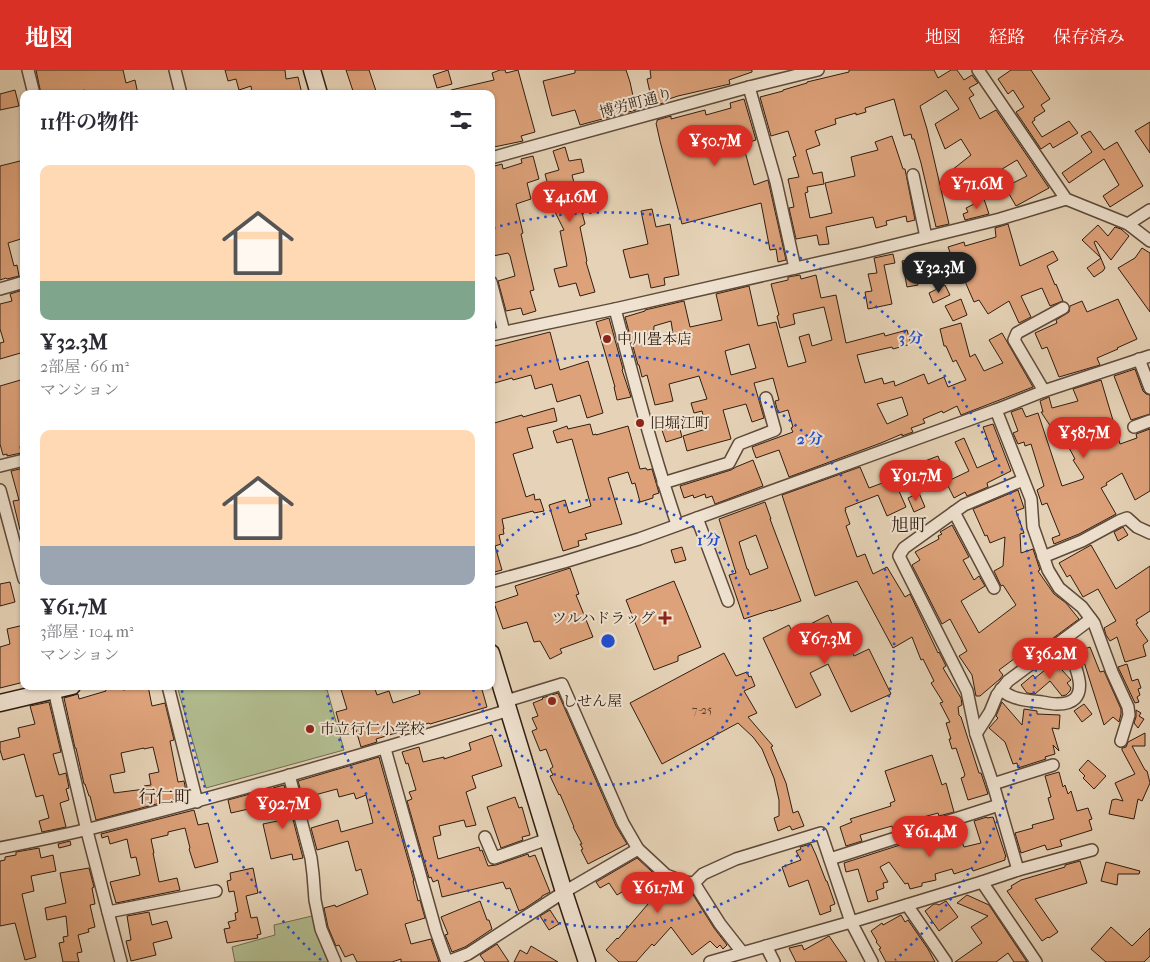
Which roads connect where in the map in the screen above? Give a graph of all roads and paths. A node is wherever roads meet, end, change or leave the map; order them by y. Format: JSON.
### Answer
{"nodes":[{"id":1,"x":28,"y":70,"type":"edge"},
{"id":2,"x":174,"y":70,"type":"edge"},
{"id":3,"x":312,"y":70,"type":"edge"},
{"id":4,"x":818,"y":70,"type":"edge"},
{"id":5,"x":978,"y":70,"type":"edge"},
{"id":6,"x":749,"y":87,"type":"junction"},
{"id":7,"x":33,"y":90,"type":"edge"},
{"id":8,"x":180,"y":90,"type":"edge"},
{"id":9,"x":318,"y":90,"type":"edge"},
{"id":10,"x":495,"y":157,"type":"edge"},
{"id":11,"x":913,"y":174,"type":"dead end"},
{"id":12,"x":1066,"y":199,"type":"junction"},
{"id":13,"x":1150,"y":210,"type":"edge"},
{"id":14,"x":1128,"y":224,"type":"junction"},
{"id":15,"x":926,"y":237,"type":"junction"},
{"id":16,"x":1150,"y":241,"type":"edge"},
{"id":17,"x":795,"y":268,"type":"junction"},
{"id":18,"x":20,"y":283,"type":"edge"},
{"id":19,"x":0,"y":289,"type":"edge"},
{"id":20,"x":495,"y":297,"type":"edge"},
{"id":21,"x":1063,"y":308,"type":"dead end"},
{"id":22,"x":615,"y":309,"type":"junction"},
{"id":23,"x":504,"y":332,"type":"junction"},
{"id":24,"x":495,"y":334,"type":"edge"},
{"id":25,"x":1145,"y":357,"type":"edge"},
{"id":26,"x":1150,"y":388,"type":"edge"},
{"id":27,"x":1044,"y":391,"type":"junction"},
{"id":28,"x":766,"y":398,"type":"dead end"},
{"id":29,"x":996,"y":410,"type":"junction"},
{"id":30,"x":1150,"y":421,"type":"edge"},
{"id":31,"x":1134,"y":427,"type":"dead end"},
{"id":32,"x":20,"y":461,"type":"edge"},
{"id":33,"x":0,"y":466,"type":"edge"},
{"id":34,"x":1023,"y":480,"type":"junction"},
{"id":35,"x":663,"y":483,"type":"junction"},
{"id":36,"x":0,"y":490,"type":"edge"},
{"id":37,"x":954,"y":512,"type":"junction"},
{"id":38,"x":697,"y":518,"type":"junction"},
{"id":39,"x":678,"y":524,"type":"junction"},
{"id":40,"x":1150,"y":533,"type":"edge"},
{"id":41,"x":1043,"y":557,"type":"junction"},
{"id":42,"x":20,"y":564,"type":"edge"},
{"id":43,"x":495,"y":581,"type":"edge"},
{"id":44,"x":994,"y":588,"type":"dead end"},
{"id":45,"x":728,"y":601,"type":"dead end"},
{"id":46,"x":1091,"y":619,"type":"junction"},
{"id":47,"x":1064,"y":640,"type":"junction"},
{"id":48,"x":495,"y":665,"type":"edge"},
{"id":49,"x":1002,"y":689,"type":"junction"},
{"id":50,"x":46,"y":690,"type":"edge"},
{"id":51,"x":53,"y":690,"type":"edge"},
{"id":52,"x":169,"y":690,"type":"edge"},
{"id":53,"x":0,"y":703,"type":"edge"},
{"id":54,"x":508,"y":705,"type":"junction"},
{"id":55,"x":976,"y":734,"type":"junction"},
{"id":56,"x":1121,"y":741,"type":"dead end"},
{"id":57,"x":385,"y":748,"type":"junction"},
{"id":58,"x":1053,"y":765,"type":"dead end"},
{"id":59,"x":289,"y":775,"type":"junction"},
{"id":60,"x":993,"y":784,"type":"junction"},
{"id":61,"x":197,"y":802,"type":"junction"},
{"id":62,"x":999,"y":805,"type":"junction"},
{"id":63,"x":87,"y":829,"type":"junction"},
{"id":64,"x":485,"y":836,"type":"dead end"},
{"id":65,"x":548,"y":838,"type":"junction"},
{"id":66,"x":0,"y":848,"type":"edge"},
{"id":67,"x":638,"y":849,"type":"junction"},
{"id":68,"x":1092,"y":850,"type":"dead end"},
{"id":69,"x":830,"y":859,"type":"junction"},
{"id":70,"x":1018,"y":870,"type":"junction"},
{"id":71,"x":982,"y":882,"type":"junction"},
{"id":72,"x":694,"y":883,"type":"junction"},
{"id":73,"x":216,"y":891,"type":"dead end"},
{"id":74,"x":564,"y":892,"type":"junction"},
{"id":75,"x":907,"y":905,"type":"junction"},
{"id":76,"x":108,"y":912,"type":"junction"},
{"id":77,"x":851,"y":922,"type":"junction"},
{"id":78,"x":766,"y":946,"type":"junction"},
{"id":79,"x":742,"y":952,"type":"junction"},
{"id":80,"x":121,"y":962,"type":"edge"},
{"id":81,"x":335,"y":962,"type":"edge"},
{"id":82,"x":587,"y":962,"type":"edge"},
{"id":83,"x":710,"y":962,"type":"edge"},
{"id":84,"x":774,"y":962,"type":"edge"},
{"id":85,"x":872,"y":962,"type":"edge"},
{"id":86,"x":946,"y":962,"type":"edge"},
{"id":87,"x":1036,"y":962,"type":"edge"}],
"edges":[{"from":1,"to":7,"type":"street"},
{"from":2,"to":8,"type":"street"},
{"from":3,"to":9,"type":"street"},
{"from":4,"to":6,"type":"street","name":"博労町通り"},
{"from":5,"to":12,"type":"street"},
{"from":6,"to":10,"type":"street","name":"博労町通り"},
{"from":6,"to":17,"type":"street"},
{"from":11,"to":15,"type":"street"},
{"from":12,"to":14,"type":"street"},
{"from":12,"to":15,"type":"street"},
{"from":13,"to":14,"type":"street"},
{"from":14,"to":16,"type":"street"},
{"from":15,"to":17,"type":"street"},
{"from":17,"to":22,"type":"street"},
{"from":18,"to":19,"type":"street"},
{"from":20,"to":23,"type":"street"},
{"from":21,"to":27,"type":"street"},
{"from":22,"to":23,"type":"street"},
{"from":22,"to":35,"type":"street"},
{"from":23,"to":24,"type":"street"},
{"from":25,"to":26,"type":"street"},
{"from":25,"to":27,"type":"street"},
{"from":27,"to":29,"type":"street"},
{"from":28,"to":35,"type":"street"},
{"from":29,"to":34,"type":"street"},
{"from":29,"to":38,"type":"street"},
{"from":30,"to":31,"type":"street"},
{"from":32,"to":33,"type":"street"},
{"from":34,"to":37,"type":"street"},
{"from":34,"to":41,"type":"street"},
{"from":35,"to":39,"type":"street"},
{"from":36,"to":42,"type":"street"},
{"from":37,"to":44,"type":"street"},
{"from":37,"to":55,"type":"street"},
{"from":38,"to":39,"type":"street"},
{"from":38,"to":45,"type":"street"},
{"from":39,"to":43,"type":"street"},
{"from":40,"to":41,"type":"street"},
{"from":41,"to":46,"type":"street"},
{"from":46,"to":47,"type":"street"},
{"from":46,"to":56,"type":"street"},
{"from":47,"to":49,"type":"street"},
{"from":47,"to":49,"type":"street"},
{"from":48,"to":54,"type":"street"},
{"from":49,"to":55,"type":"street"},
{"from":50,"to":53,"type":"street"},
{"from":51,"to":63,"type":"street"},
{"from":52,"to":61,"type":"street"},
{"from":54,"to":57,"type":"street"},
{"from":54,"to":65,"type":"street"},
{"from":54,"to":67,"type":"street"},
{"from":55,"to":60,"type":"street"},
{"from":57,"to":59,"type":"street"},
{"from":57,"to":74,"type":"street"},
{"from":58,"to":60,"type":"street"},
{"from":59,"to":61,"type":"street"},
{"from":59,"to":81,"type":"street"},
{"from":60,"to":62,"type":"street"},
{"from":61,"to":63,"type":"street"},
{"from":62,"to":69,"type":"street"},
{"from":62,"to":70,"type":"street"},
{"from":63,"to":66,"type":"street"},
{"from":63,"to":76,"type":"street"},
{"from":64,"to":65,"type":"street"},
{"from":65,"to":74,"type":"street"},
{"from":67,"to":72,"type":"street"},
{"from":67,"to":74,"type":"street"},
{"from":68,"to":70,"type":"street"},
{"from":69,"to":72,"type":"street"},
{"from":69,"to":77,"type":"street"},
{"from":70,"to":71,"type":"street"},
{"from":71,"to":75,"type":"street"},
{"from":71,"to":87,"type":"street"},
{"from":72,"to":79,"type":"street"},
{"from":73,"to":76,"type":"street"},
{"from":74,"to":82,"type":"street"},
{"from":75,"to":77,"type":"street"},
{"from":75,"to":86,"type":"street"},
{"from":76,"to":80,"type":"street"},
{"from":77,"to":78,"type":"street"},
{"from":77,"to":85,"type":"street"},
{"from":78,"to":79,"type":"street"},
{"from":78,"to":84,"type":"street"},
{"from":79,"to":83,"type":"street"}]}
